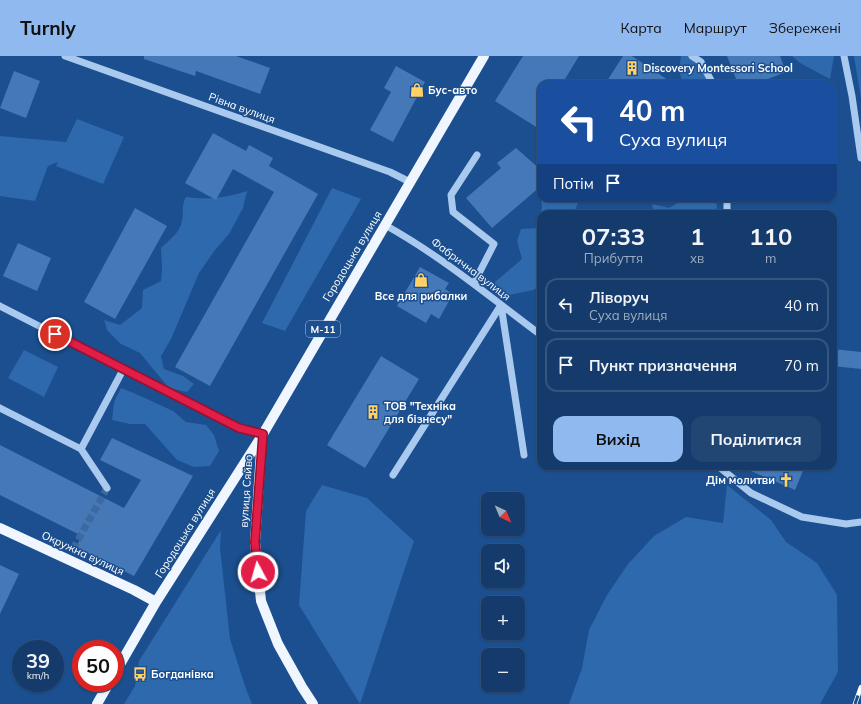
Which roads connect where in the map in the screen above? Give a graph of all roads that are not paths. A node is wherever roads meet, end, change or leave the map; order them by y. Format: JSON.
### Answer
{"nodes":[{"id":1,"x":65,"y":56,"type":"edge"},
{"id":2,"x":484,"y":56,"type":"edge"},
{"id":3,"x":692,"y":56,"type":"edge"},
{"id":4,"x":844,"y":56,"type":"edge"},
{"id":5,"x":81,"y":59,"type":"edge"},
{"id":6,"x":711,"y":80,"type":"edge"},
{"id":7,"x":477,"y":155,"type":"dead end"},
{"id":8,"x":861,"y":158,"type":"edge"},
{"id":9,"x":410,"y":182,"type":"junction"},
{"id":10,"x":385,"y":225,"type":"junction"},
{"id":11,"x":474,"y":283,"type":"junction"},
{"id":12,"x":501,"y":305,"type":"junction"},
{"id":13,"x":0,"y":306,"type":"edge"},
{"id":14,"x":537,"y":332,"type":"edge"},
{"id":15,"x":124,"y":368,"type":"junction"},
{"id":16,"x":0,"y":408,"type":"edge"},
{"id":17,"x":263,"y":434,"type":"junction"},
{"id":18,"x":81,"y":449,"type":"junction"},
{"id":19,"x":524,"y":455,"type":"dead end"},
{"id":20,"x":723,"y":470,"type":"edge"},
{"id":21,"x":393,"y":475,"type":"dead end"},
{"id":22,"x":108,"y":488,"type":"dead end"},
{"id":23,"x":861,"y":522,"type":"edge"},
{"id":24,"x":0,"y":528,"type":"edge"},
{"id":25,"x":156,"y":602,"type":"junction"},
{"id":26,"x":124,"y":657,"type":"edge"},
{"id":27,"x":104,"y":692,"type":"edge"},
{"id":28,"x":97,"y":704,"type":"edge"},
{"id":29,"x":314,"y":704,"type":"edge"}],
"edges":[{"from":1,"to":5,"type":"street","name":"Рівна вулиця"},
{"from":2,"to":9,"type":"main road","name":"Городоцька вулиця","number":"М-11"},
{"from":3,"to":6,"type":"street"},
{"from":4,"to":8,"type":"street"},
{"from":5,"to":9,"type":"street","name":"Рівна вулиця"},
{"from":7,"to":11,"type":"street"},
{"from":9,"to":10,"type":"main road","name":"Городоцька вулиця","number":"М-11"},
{"from":10,"to":11,"type":"street","name":"Фабрична вулиця"},
{"from":10,"to":17,"type":"main road","name":"Городоцька вулиця","number":"М-11"},
{"from":11,"to":12,"type":"street","name":"Фабрична вулиця"},
{"from":12,"to":14,"type":"street","name":"Фабрична вулиця"},
{"from":12,"to":19,"type":"street"},
{"from":12,"to":21,"type":"street"},
{"from":13,"to":15,"type":"street"},
{"from":15,"to":17,"type":"street"},
{"from":15,"to":18,"type":"street"},
{"from":16,"to":18,"type":"street"},
{"from":17,"to":25,"type":"main road","name":"Городоцька вулиця","number":"М-11"},
{"from":17,"to":29,"type":"main road","name":"вулиця Сяйво"},
{"from":18,"to":22,"type":"street"},
{"from":20,"to":23,"type":"street"},
{"from":24,"to":25,"type":"main road","name":"Окружна вулиця"},
{"from":25,"to":26,"type":"main road","name":"Городоцька вулиця","number":"М-11"},
{"from":27,"to":28,"type":"main road"}]}
